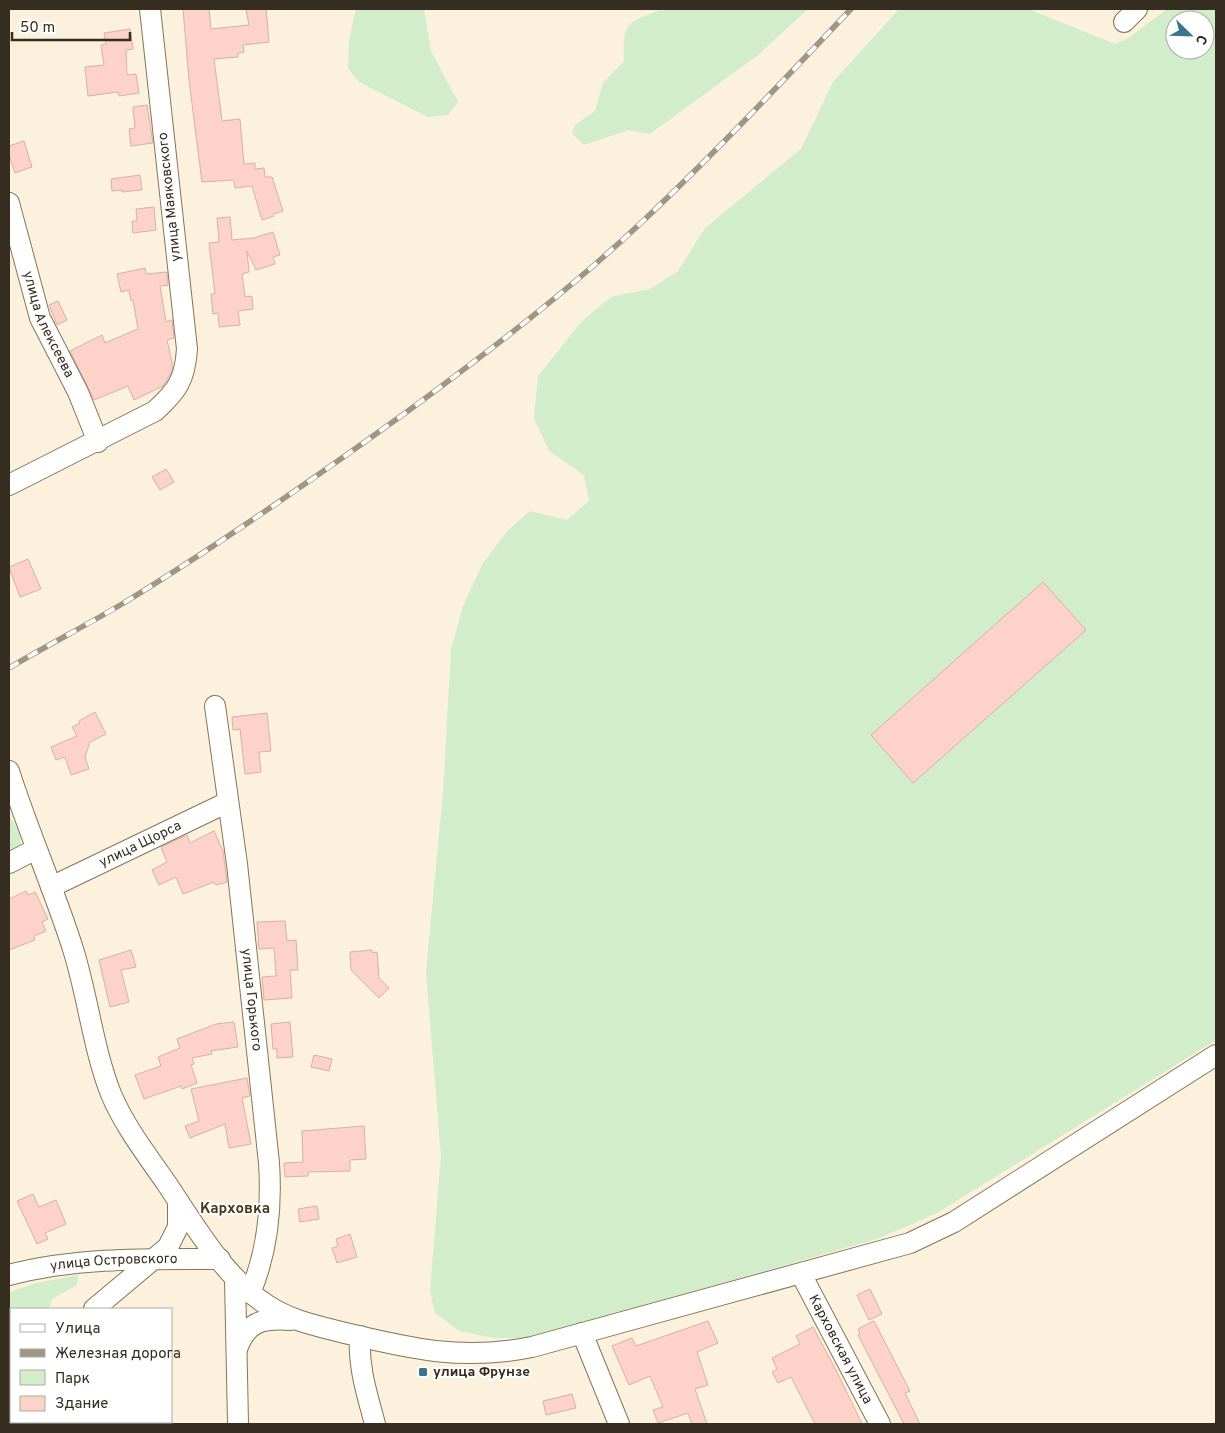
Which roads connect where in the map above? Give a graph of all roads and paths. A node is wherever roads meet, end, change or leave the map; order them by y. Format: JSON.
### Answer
{"nodes":[{"id":1,"x":150,"y":9,"type":"edge"},
{"id":2,"x":9,"y":203,"type":"edge"},
{"id":3,"x":98,"y":442,"type":"junction"},
{"id":4,"x":9,"y":485,"type":"edge"},
{"id":5,"x":215,"y":706,"type":"dead end"},
{"id":6,"x":9,"y":771,"type":"edge"},
{"id":7,"x":228,"y":802,"type":"junction"},
{"id":8,"x":36,"y":849,"type":"junction"},
{"id":9,"x":9,"y":863,"type":"edge"},
{"id":10,"x":51,"y":887,"type":"junction"},
{"id":11,"x":1216,"y":1055,"type":"edge"},
{"id":12,"x":178,"y":1200,"type":"junction"},
{"id":13,"x":153,"y":1259,"type":"junction"},
{"id":14,"x":220,"y":1259,"type":"junction"},
{"id":15,"x":801,"y":1274,"type":"junction"},
{"id":16,"x":9,"y":1275,"type":"edge"},
{"id":17,"x":235,"y":1278,"type":"junction"},
{"id":18,"x":250,"y":1293,"type":"junction"},
{"id":19,"x":95,"y":1308,"type":"edge"},
{"id":20,"x":294,"y":1320,"type":"junction"},
{"id":21,"x":582,"y":1333,"type":"junction"},
{"id":22,"x":360,"y":1336,"type":"junction"},
{"id":23,"x":236,"y":1351,"type":"junction"},
{"id":24,"x":238,"y":1424,"type":"edge"},
{"id":25,"x":375,"y":1424,"type":"edge"},
{"id":26,"x":619,"y":1424,"type":"edge"},
{"id":27,"x":880,"y":1424,"type":"edge"}],
"edges":[{"from":1,"to":3,"type":"street","name":"улица Маяковского"},
{"from":2,"to":3,"type":"street","name":"улица Алексеева"},
{"from":3,"to":4,"type":"street"},
{"from":5,"to":7,"type":"street","name":"улица Горького"},
{"from":6,"to":8,"type":"street"},
{"from":7,"to":10,"type":"street","name":"улица Щорса"},
{"from":7,"to":18,"type":"street","name":"улица Горького"},
{"from":8,"to":9,"type":"street"},
{"from":8,"to":10,"type":"street"},
{"from":10,"to":12,"type":"street"},
{"from":11,"to":15,"type":"street"},
{"from":12,"to":13,"type":"street"},
{"from":12,"to":14,"type":"street"},
{"from":13,"to":14,"type":"street","name":"улица Островского"},
{"from":13,"to":16,"type":"street","name":"улица Островского"},
{"from":13,"to":19,"type":"street"},
{"from":14,"to":17,"type":"street"},
{"from":15,"to":21,"type":"street"},
{"from":15,"to":27,"type":"street","name":"Карховская улица"},
{"from":17,"to":18,"type":"street"},
{"from":17,"to":23,"type":"street"},
{"from":18,"to":20,"type":"street"},
{"from":20,"to":22,"type":"street"},
{"from":20,"to":23,"type":"street"},
{"from":21,"to":22,"type":"street"},
{"from":21,"to":26,"type":"street"},
{"from":22,"to":25,"type":"street"},
{"from":23,"to":24,"type":"street"}]}
